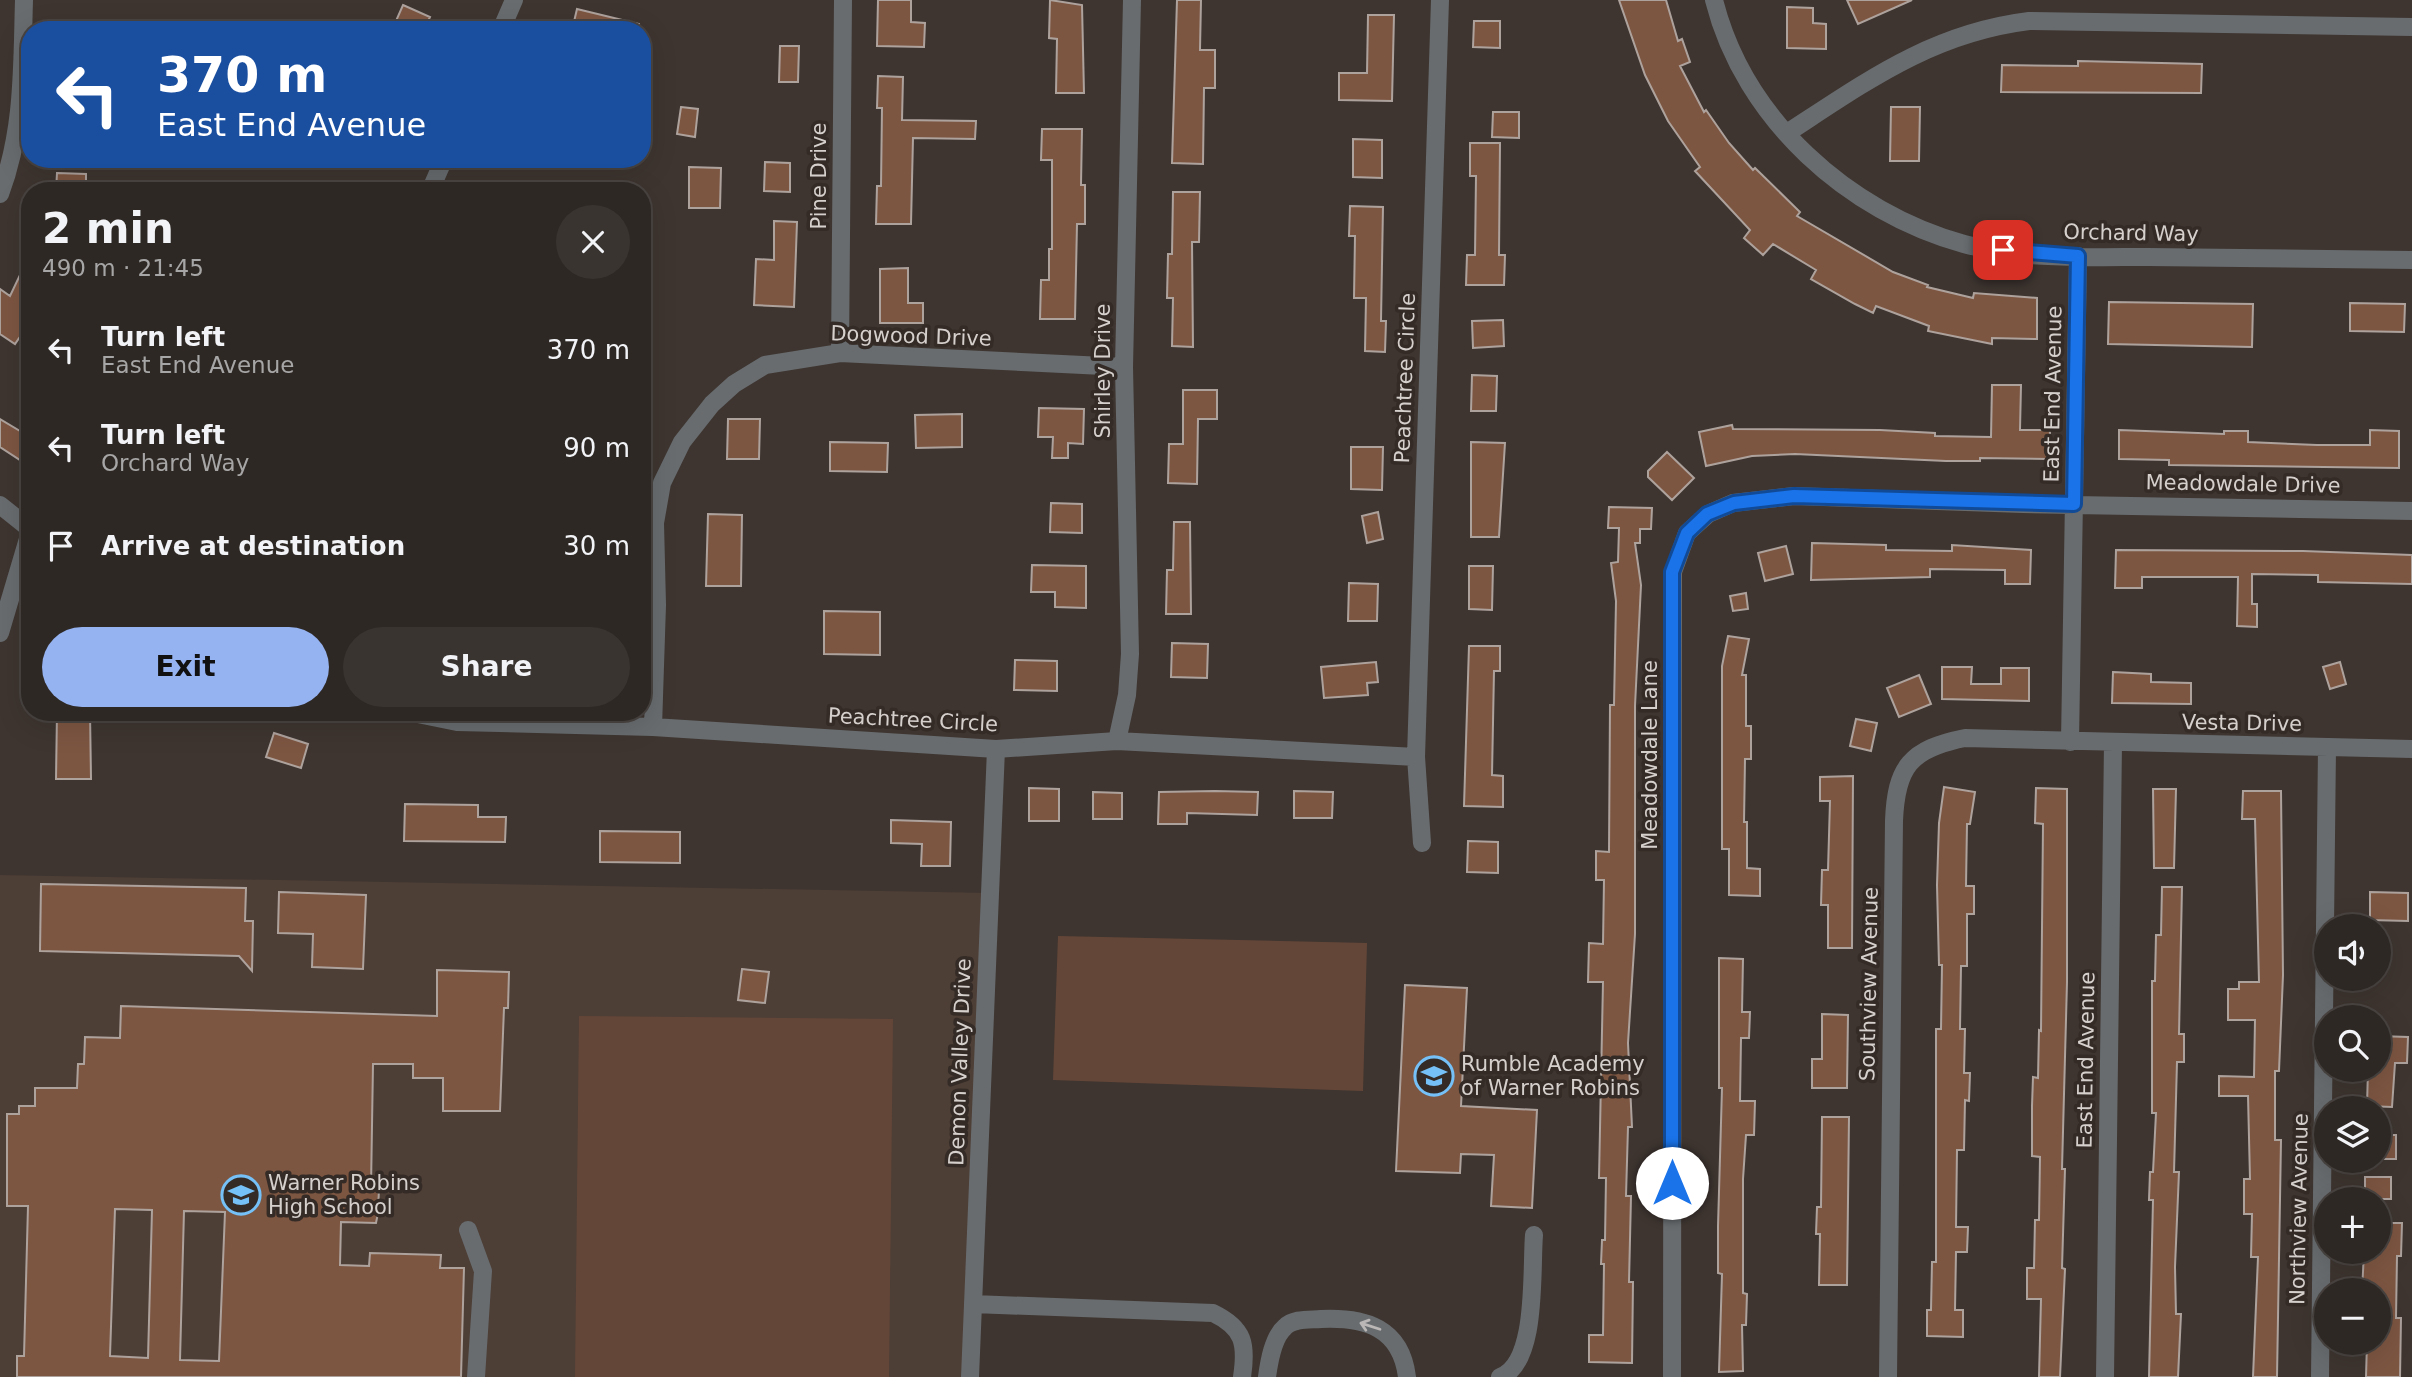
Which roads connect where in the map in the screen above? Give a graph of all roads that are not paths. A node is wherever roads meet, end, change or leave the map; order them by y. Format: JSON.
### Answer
{"nodes":[{"id":1,"x":24,"y":0,"type":"edge"},
{"id":2,"x":514,"y":0,"type":"edge"},
{"id":3,"x":843,"y":0,"type":"edge"},
{"id":4,"x":1132,"y":0,"type":"edge"},
{"id":5,"x":1440,"y":0,"type":"edge"},
{"id":6,"x":1714,"y":0,"type":"edge"},
{"id":7,"x":23,"y":21,"type":"edge"},
{"id":8,"x":505,"y":21,"type":"edge"},
{"id":9,"x":2412,"y":27,"type":"edge"},
{"id":10,"x":21,"y":110,"type":"edge"},
{"id":11,"x":1787,"y":133,"type":"junction"},
{"id":12,"x":0,"y":194,"type":"edge"},
{"id":13,"x":2078,"y":256,"type":"junction"},
{"id":14,"x":2412,"y":260,"type":"edge"},
{"id":15,"x":840,"y":353,"type":"junction"},
{"id":16,"x":1125,"y":367,"type":"junction"},
{"id":17,"x":2074,"y":504,"type":"junction"},
{"id":18,"x":0,"y":505,"type":"edge"},
{"id":19,"x":2412,"y":511,"type":"edge"},
{"id":20,"x":21,"y":522,"type":"edge"},
{"id":21,"x":21,"y":561,"type":"edge"},
{"id":22,"x":0,"y":633,"type":"edge"},
{"id":23,"x":452,"y":721,"type":"edge"},
{"id":24,"x":653,"y":727,"type":"junction"},
{"id":25,"x":1117,"y":741,"type":"junction"},
{"id":26,"x":2070,"y":742,"type":"junction"},
{"id":27,"x":2113,"y":743,"type":"junction"},
{"id":28,"x":2327,"y":747,"type":"junction"},
{"id":29,"x":996,"y":749,"type":"junction"},
{"id":30,"x":2412,"y":749,"type":"edge"},
{"id":31,"x":1416,"y":757,"type":"junction"},
{"id":32,"x":1422,"y":842,"type":"dead end"},
{"id":33,"x":468,"y":1230,"type":"dead end"},
{"id":34,"x":1534,"y":1235,"type":"dead end"},
{"id":35,"x":973,"y":1304,"type":"junction"},
{"id":36,"x":476,"y":1377,"type":"edge"},
{"id":37,"x":970,"y":1377,"type":"edge"},
{"id":38,"x":1242,"y":1377,"type":"edge"},
{"id":39,"x":1267,"y":1377,"type":"edge"},
{"id":40,"x":1407,"y":1377,"type":"edge"},
{"id":41,"x":1420,"y":1377,"type":"edge"},
{"id":42,"x":1500,"y":1377,"type":"edge"},
{"id":43,"x":1672,"y":1377,"type":"edge"},
{"id":44,"x":1888,"y":1377,"type":"edge"},
{"id":45,"x":2105,"y":1377,"type":"edge"},
{"id":46,"x":2320,"y":1377,"type":"edge"}],
"edges":[{"from":1,"to":7,"type":"street"},
{"from":2,"to":8,"type":"street"},
{"from":3,"to":15,"type":"street","name":"Pine Drive"},
{"from":4,"to":16,"type":"street","name":"Shirley Drive"},
{"from":5,"to":31,"type":"street","name":"Peachtree Circle"},
{"from":6,"to":11,"type":"street","name":"Orchard Way"},
{"from":9,"to":11,"type":"street"},
{"from":10,"to":12,"type":"street"},
{"from":11,"to":13,"type":"street","name":"Orchard Way"},
{"from":13,"to":14,"type":"street","name":"Orchard Way"},
{"from":13,"to":17,"type":"street","name":"East End Avenue"},
{"from":15,"to":16,"type":"street","name":"Dogwood Drive"},
{"from":15,"to":24,"type":"street","name":"Dogwood Drive"},
{"from":16,"to":25,"type":"street","name":"Shirley Drive"},
{"from":17,"to":19,"type":"street","name":"Meadowdale Drive"},
{"from":17,"to":26,"type":"street","name":"East End Avenue"},
{"from":17,"to":43,"type":"street","name":"Meadowdale Lane"},
{"from":18,"to":20,"type":"street"},
{"from":21,"to":22,"type":"street"},
{"from":23,"to":24,"type":"street","name":"Peachtree Circle"},
{"from":24,"to":29,"type":"street","name":"Peachtree Circle"},
{"from":25,"to":29,"type":"street","name":"Peachtree Circle"},
{"from":25,"to":31,"type":"street","name":"Peachtree Circle"},
{"from":26,"to":27,"type":"street","name":"Vesta Drive"},
{"from":26,"to":44,"type":"street","name":"Southview Avenue"},
{"from":27,"to":28,"type":"street","name":"Vesta Drive"},
{"from":27,"to":45,"type":"street","name":"East End Avenue"},
{"from":28,"to":30,"type":"street","name":"Vesta Drive"},
{"from":28,"to":46,"type":"street","name":"Northview Avenue"},
{"from":29,"to":35,"type":"street","name":"Demon Valley Drive"},
{"from":31,"to":32,"type":"street","name":"Peachtree Circle"},
{"from":33,"to":36,"type":"street"},
{"from":34,"to":42,"type":"street"},
{"from":35,"to":37,"type":"street","name":"Demon Valley Drive"},
{"from":35,"to":38,"type":"street"},
{"from":40,"to":39,"type":"street","one_way":true},
{"from":40,"to":41,"type":"street"}]}
